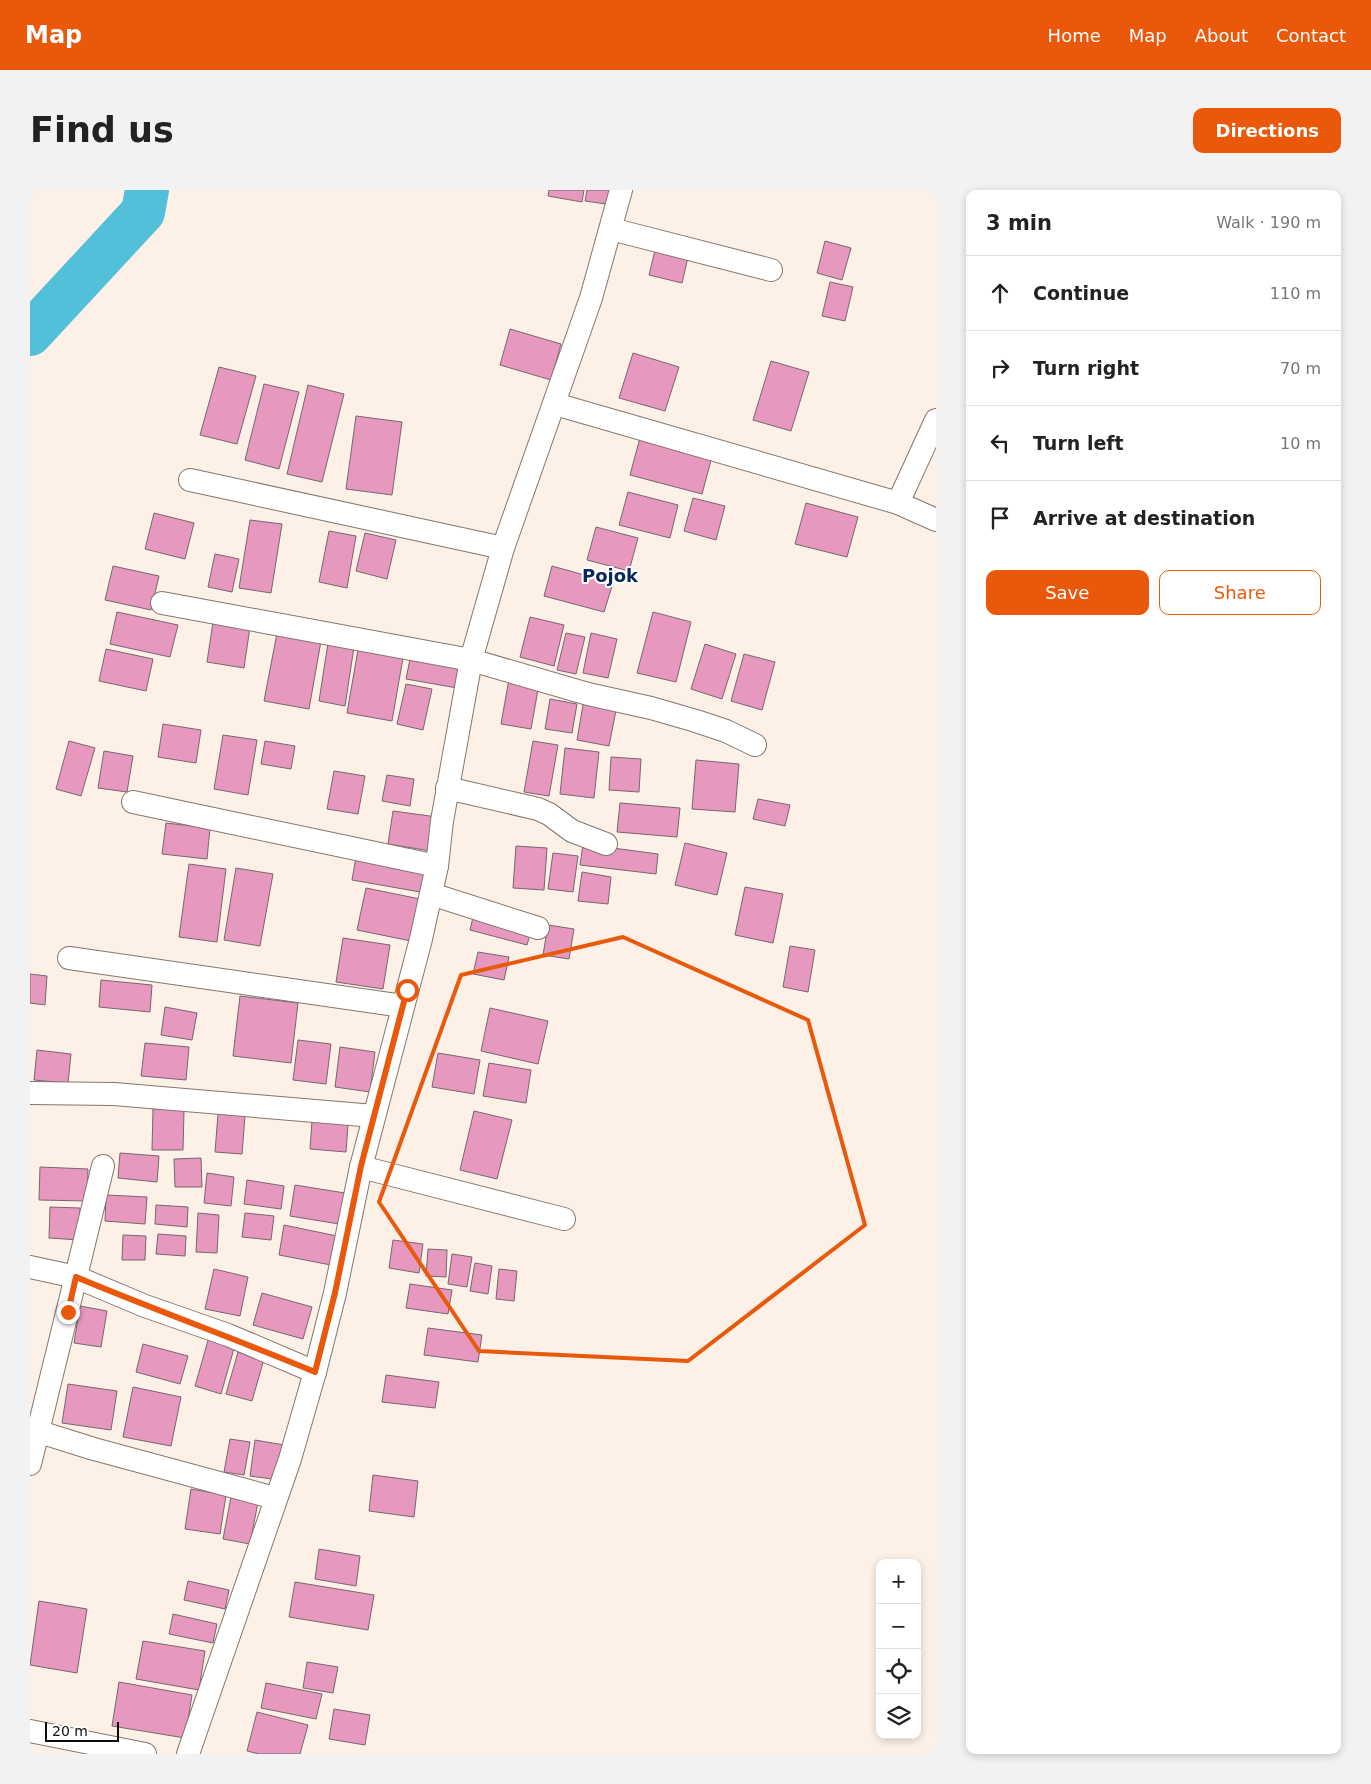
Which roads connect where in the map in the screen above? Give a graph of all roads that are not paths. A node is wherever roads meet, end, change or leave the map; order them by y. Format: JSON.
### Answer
{"nodes":[{"id":1,"x":621,"y":190,"type":"edge"},
{"id":2,"x":611,"y":229,"type":"junction"},
{"id":3,"x":771,"y":270,"type":"dead end"},
{"id":4,"x":555,"y":404,"type":"junction"},
{"id":5,"x":936,"y":420,"type":"edge"},
{"id":6,"x":190,"y":480,"type":"dead end"},
{"id":7,"x":898,"y":503,"type":"junction"},
{"id":8,"x":936,"y":520,"type":"edge"},
{"id":9,"x":503,"y":548,"type":"junction"},
{"id":10,"x":162,"y":603,"type":"dead end"},
{"id":11,"x":471,"y":660,"type":"junction"},
{"id":12,"x":756,"y":745,"type":"dead end"},
{"id":13,"x":447,"y":788,"type":"junction"},
{"id":14,"x":133,"y":802,"type":"dead end"},
{"id":15,"x":606,"y":844,"type":"dead end"},
{"id":16,"x":437,"y":866,"type":"junction"},
{"id":17,"x":431,"y":894,"type":"junction"},
{"id":18,"x":538,"y":928,"type":"dead end"},
{"id":19,"x":69,"y":958,"type":"dead end"},
{"id":20,"x":403,"y":1006,"type":"junction"},
{"id":21,"x":30,"y":1092,"type":"edge"},
{"id":22,"x":374,"y":1116,"type":"junction"},
{"id":23,"x":103,"y":1166,"type":"dead end"},
{"id":24,"x":361,"y":1166,"type":"junction"},
{"id":25,"x":564,"y":1219,"type":"dead end"},
{"id":26,"x":30,"y":1267,"type":"edge"},
{"id":27,"x":76,"y":1277,"type":"junction"},
{"id":28,"x":315,"y":1372,"type":"junction"},
{"id":29,"x":34,"y":1430,"type":"edge"},
{"id":30,"x":30,"y":1464,"type":"edge"},
{"id":31,"x":275,"y":1498,"type":"junction"},
{"id":32,"x":30,"y":1731,"type":"edge"},
{"id":33,"x":145,"y":1754,"type":"edge"},
{"id":34,"x":188,"y":1754,"type":"edge"}],
"edges":[{"from":1,"to":2,"type":"street"},
{"from":2,"to":3,"type":"street"},
{"from":2,"to":4,"type":"street"},
{"from":4,"to":7,"type":"street"},
{"from":4,"to":9,"type":"street"},
{"from":5,"to":7,"type":"street"},
{"from":6,"to":9,"type":"street"},
{"from":7,"to":8,"type":"street"},
{"from":9,"to":11,"type":"street"},
{"from":10,"to":11,"type":"street"},
{"from":11,"to":12,"type":"street"},
{"from":11,"to":13,"type":"street"},
{"from":13,"to":15,"type":"street"},
{"from":13,"to":16,"type":"street"},
{"from":14,"to":16,"type":"street"},
{"from":16,"to":17,"type":"street"},
{"from":17,"to":18,"type":"street"},
{"from":17,"to":20,"type":"street"},
{"from":19,"to":20,"type":"street"},
{"from":20,"to":22,"type":"street"},
{"from":21,"to":22,"type":"street"},
{"from":22,"to":24,"type":"street"},
{"from":23,"to":27,"type":"street"},
{"from":24,"to":25,"type":"street"},
{"from":24,"to":28,"type":"street"},
{"from":26,"to":27,"type":"street"},
{"from":27,"to":28,"type":"street"},
{"from":27,"to":29,"type":"street"},
{"from":28,"to":31,"type":"street"},
{"from":29,"to":30,"type":"street"},
{"from":29,"to":31,"type":"street"},
{"from":31,"to":34,"type":"street"},
{"from":32,"to":33,"type":"street"}]}
